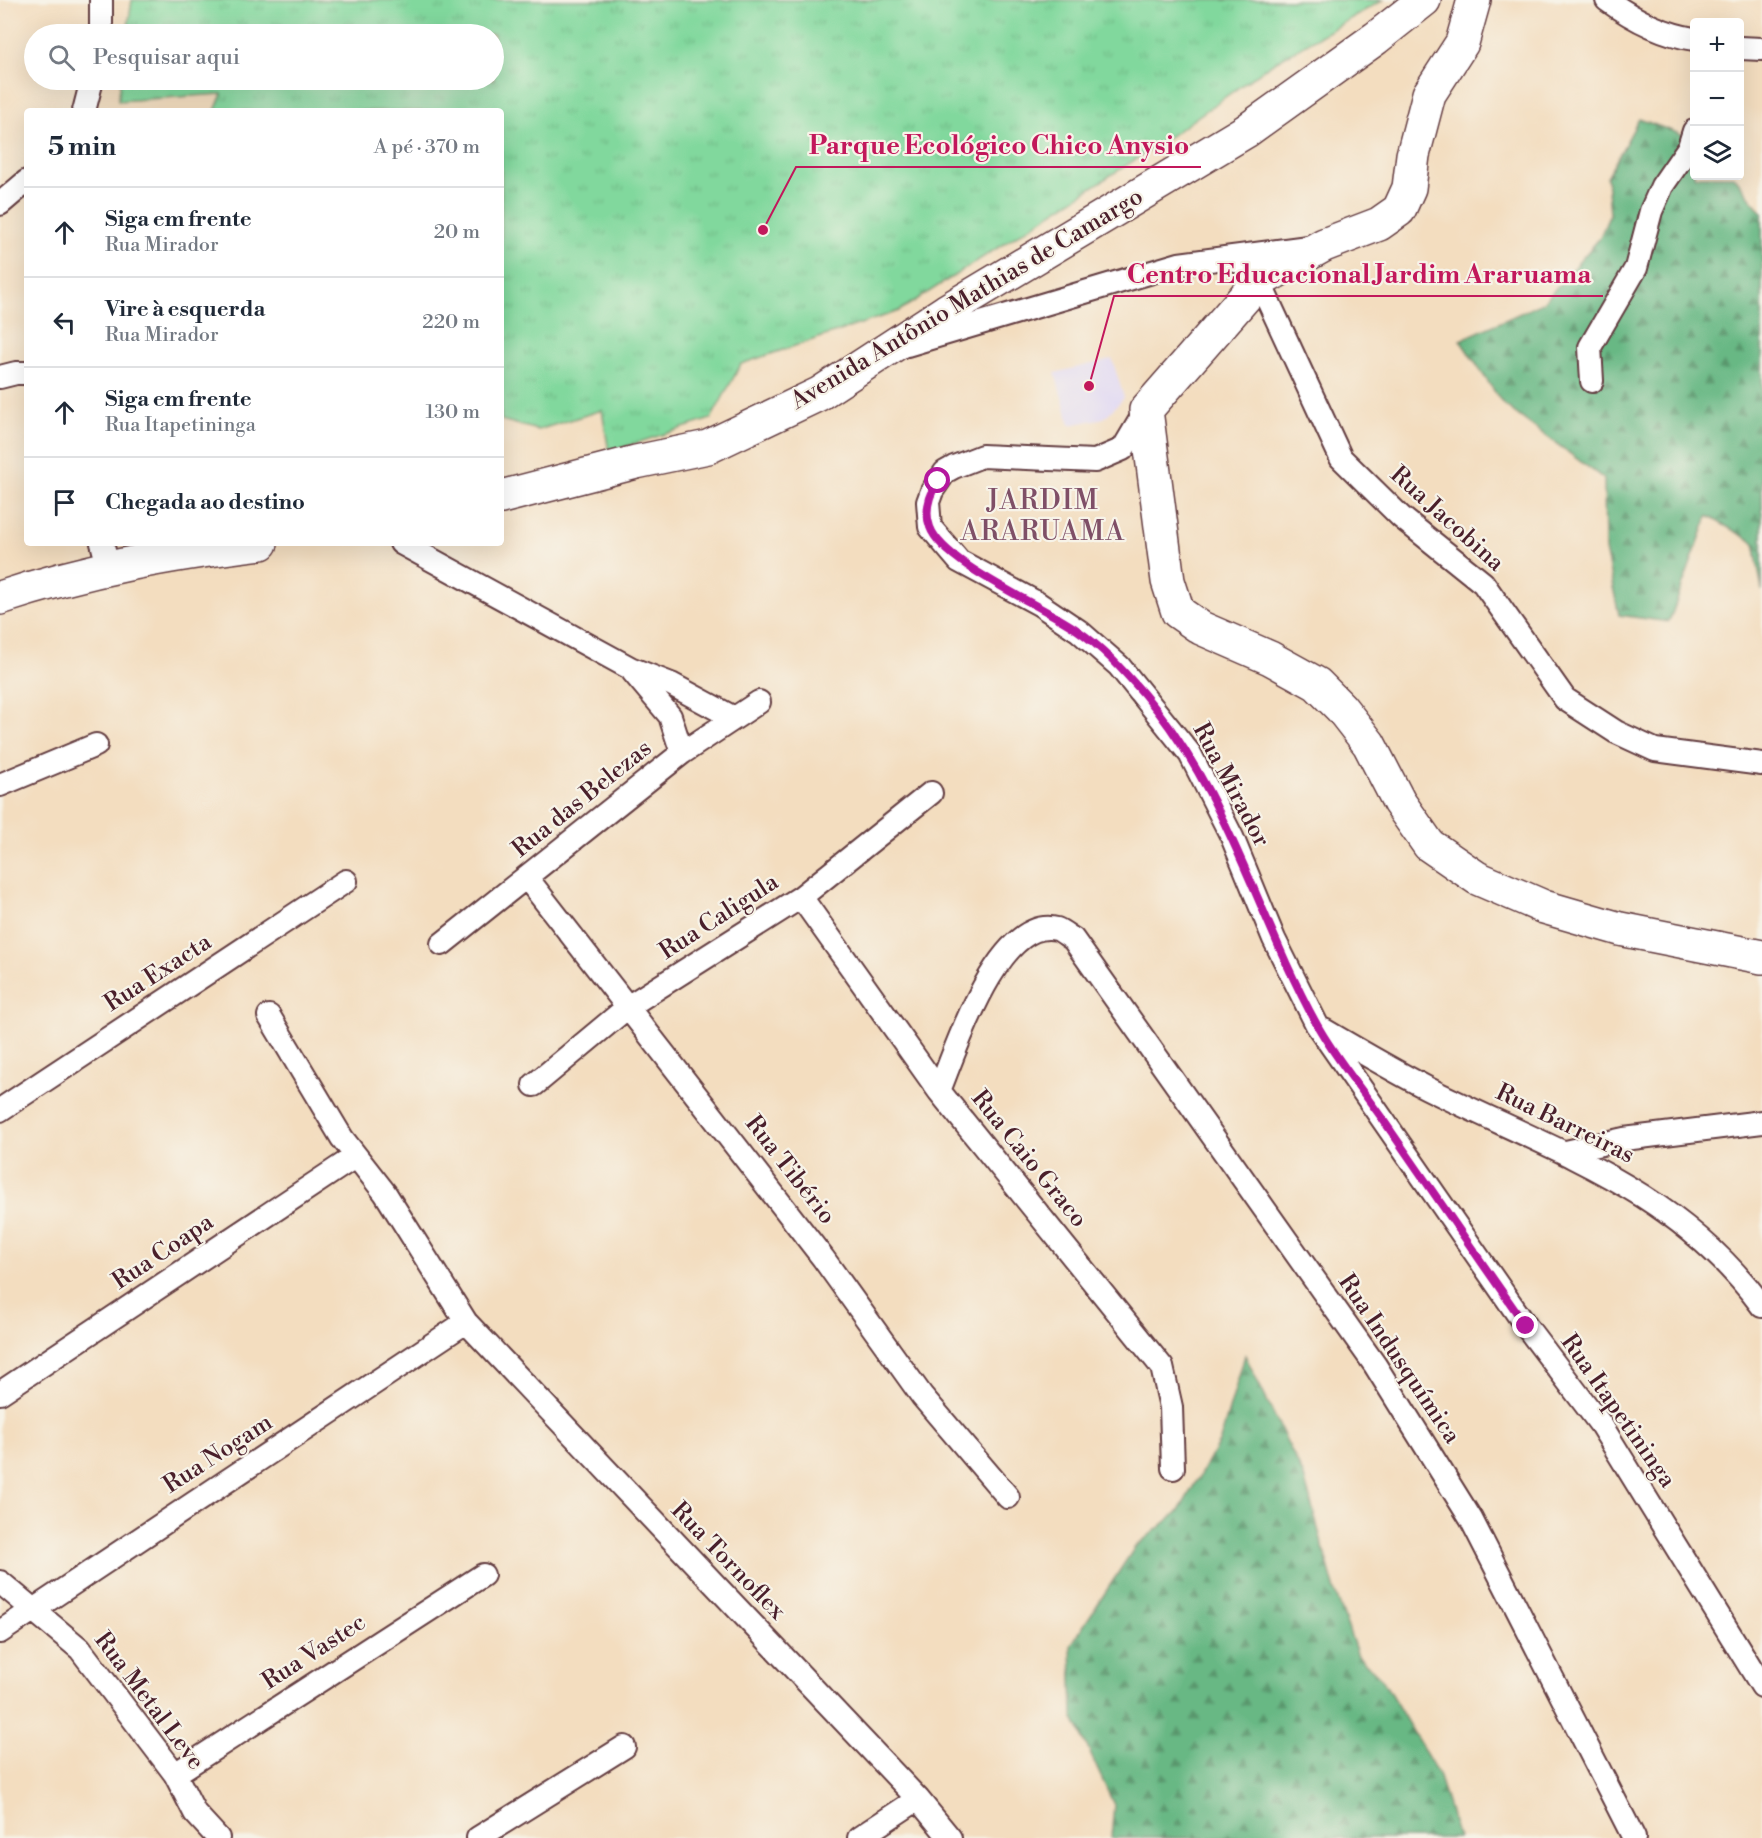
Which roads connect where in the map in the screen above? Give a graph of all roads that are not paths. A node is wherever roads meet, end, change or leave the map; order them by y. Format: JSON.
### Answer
{"nodes":[{"id":1,"x":101,"y":0,"type":"edge"},
{"id":2,"x":1424,"y":0,"type":"edge"},
{"id":3,"x":1474,"y":0,"type":"edge"},
{"id":4,"x":1607,"y":0,"type":"edge"},
{"id":5,"x":101,"y":24,"type":"edge"},
{"id":6,"x":1690,"y":38,"type":"edge"},
{"id":7,"x":1744,"y":48,"type":"edge"},
{"id":8,"x":1762,"y":49,"type":"edge"},
{"id":9,"x":89,"y":90,"type":"edge"},
{"id":10,"x":85,"y":108,"type":"edge"},
{"id":11,"x":1690,"y":144,"type":"edge"},
{"id":12,"x":24,"y":184,"type":"edge"},
{"id":13,"x":0,"y":204,"type":"edge"},
{"id":14,"x":1324,"y":245,"type":"junction"},
{"id":15,"x":1224,"y":258,"type":"junction"},
{"id":16,"x":1259,"y":281,"type":"junction"},
{"id":17,"x":889,"y":349,"type":"junction"},
{"id":18,"x":24,"y":373,"type":"edge"},
{"id":19,"x":0,"y":377,"type":"edge"},
{"id":20,"x":1592,"y":381,"type":"dead end"},
{"id":21,"x":1146,"y":410,"type":"junction"},
{"id":22,"x":504,"y":496,"type":"edge"},
{"id":23,"x":197,"y":546,"type":"edge"},
{"id":24,"x":405,"y":546,"type":"edge"},
{"id":25,"x":105,"y":555,"type":"edge"},
{"id":26,"x":0,"y":598,"type":"edge"},
{"id":27,"x":630,"y":669,"type":"junction"},
{"id":28,"x":759,"y":702,"type":"dead end"},
{"id":29,"x":734,"y":718,"type":"junction"},
{"id":30,"x":96,"y":745,"type":"dead end"},
{"id":31,"x":682,"y":753,"type":"junction"},
{"id":32,"x":1762,"y":764,"type":"edge"},
{"id":33,"x":0,"y":785,"type":"edge"},
{"id":34,"x":931,"y":793,"type":"dead end"},
{"id":35,"x":527,"y":878,"type":"junction"},
{"id":36,"x":346,"y":881,"type":"dead end"},
{"id":37,"x":801,"y":897,"type":"junction"},
{"id":38,"x":442,"y":944,"type":"dead end"},
{"id":39,"x":1762,"y":957,"type":"edge"},
{"id":40,"x":629,"y":1006,"type":"junction"},
{"id":41,"x":268,"y":1016,"type":"dead end"},
{"id":42,"x":1317,"y":1025,"type":"junction"},
{"id":43,"x":534,"y":1085,"type":"dead end"},
{"id":44,"x":939,"y":1091,"type":"junction"},
{"id":45,"x":0,"y":1110,"type":"edge"},
{"id":46,"x":1762,"y":1122,"type":"edge"},
{"id":47,"x":1566,"y":1152,"type":"junction"},
{"id":48,"x":356,"y":1156,"type":"junction"},
{"id":49,"x":1762,"y":1306,"type":"edge"},
{"id":50,"x":466,"y":1322,"type":"junction"},
{"id":51,"x":0,"y":1393,"type":"edge"},
{"id":52,"x":1173,"y":1468,"type":"dead end"},
{"id":53,"x":1008,"y":1497,"type":"dead end"},
{"id":54,"x":483,"y":1575,"type":"dead end"},
{"id":55,"x":0,"y":1582,"type":"edge"},
{"id":56,"x":32,"y":1608,"type":"junction"},
{"id":57,"x":0,"y":1632,"type":"edge"},
{"id":58,"x":1762,"y":1686,"type":"edge"},
{"id":59,"x":624,"y":1746,"type":"dead end"},
{"id":60,"x":175,"y":1774,"type":"junction"},
{"id":61,"x":918,"y":1799,"type":"junction"},
{"id":62,"x":218,"y":1838,"type":"edge"},
{"id":63,"x":478,"y":1838,"type":"edge"},
{"id":64,"x":859,"y":1838,"type":"edge"},
{"id":65,"x":950,"y":1838,"type":"edge"},
{"id":66,"x":1634,"y":1838,"type":"edge"}],
"edges":[{"from":1,"to":5,"type":"street"},
{"from":2,"to":17,"type":"street","name":"Avenida Antônio Mathias de Camargo"},
{"from":3,"to":14,"type":"street"},
{"from":4,"to":6,"type":"street"},
{"from":7,"to":8,"type":"street"},
{"from":9,"to":10,"type":"street"},
{"from":11,"to":20,"type":"street"},
{"from":12,"to":13,"type":"street"},
{"from":14,"to":15,"type":"street"},
{"from":14,"to":16,"type":"street"},
{"from":15,"to":16,"type":"street"},
{"from":15,"to":17,"type":"street"},
{"from":16,"to":21,"type":"street"},
{"from":16,"to":32,"type":"street","name":"Rua Jacobina"},
{"from":17,"to":22,"type":"street","name":"Avenida Antônio Mathias de Camargo"},
{"from":18,"to":19,"type":"street"},
{"from":21,"to":39,"type":"street"},
{"from":21,"to":42,"type":"street","name":"Rua Mirador"},
{"from":23,"to":25,"type":"street"},
{"from":24,"to":27,"type":"street"},
{"from":25,"to":26,"type":"street"},
{"from":27,"to":29,"type":"street"},
{"from":27,"to":31,"type":"street"},
{"from":28,"to":29,"type":"street","name":"Rua das Belezas"},
{"from":29,"to":31,"type":"street","name":"Rua das Belezas"},
{"from":30,"to":33,"type":"street"},
{"from":31,"to":35,"type":"street","name":"Rua das Belezas"},
{"from":34,"to":37,"type":"street","name":"Rua Caligula"},
{"from":35,"to":38,"type":"street","name":"Rua das Belezas"},
{"from":35,"to":40,"type":"street","name":"Rua Tibério"},
{"from":36,"to":45,"type":"street","name":"Rua Exacta"},
{"from":37,"to":40,"type":"street","name":"Rua Caligula"},
{"from":37,"to":44,"type":"street","name":"Rua Caio Graco"},
{"from":40,"to":43,"type":"street","name":"Rua Caligula"},
{"from":40,"to":53,"type":"street","name":"Rua Tibério"},
{"from":41,"to":48,"type":"street"},
{"from":42,"to":47,"type":"street","name":"Rua Barreiras"},
{"from":42,"to":58,"type":"street","name":"Rua Itapetininga"},
{"from":44,"to":52,"type":"street","name":"Rua Caio Graco"},
{"from":44,"to":66,"type":"street","name":"Rua Indusquímica"},
{"from":46,"to":47,"type":"street"},
{"from":47,"to":49,"type":"street","name":"Rua Barreiras"},
{"from":48,"to":50,"type":"street"},
{"from":48,"to":51,"type":"street","name":"Rua Coapa"},
{"from":50,"to":56,"type":"street","name":"Rua Nogam"},
{"from":50,"to":61,"type":"street","name":"Rua Tornoflex"},
{"from":54,"to":60,"type":"street","name":"Rua Vastec"},
{"from":55,"to":56,"type":"street","name":"Rua Metal Leve"},
{"from":56,"to":57,"type":"street","name":"Rua Nogam"},
{"from":56,"to":60,"type":"street","name":"Rua Metal Leve"},
{"from":59,"to":63,"type":"street"},
{"from":60,"to":62,"type":"street","name":"Rua Metal Leve"},
{"from":61,"to":64,"type":"street"},
{"from":61,"to":65,"type":"street","name":"Rua Tornoflex"}]}
